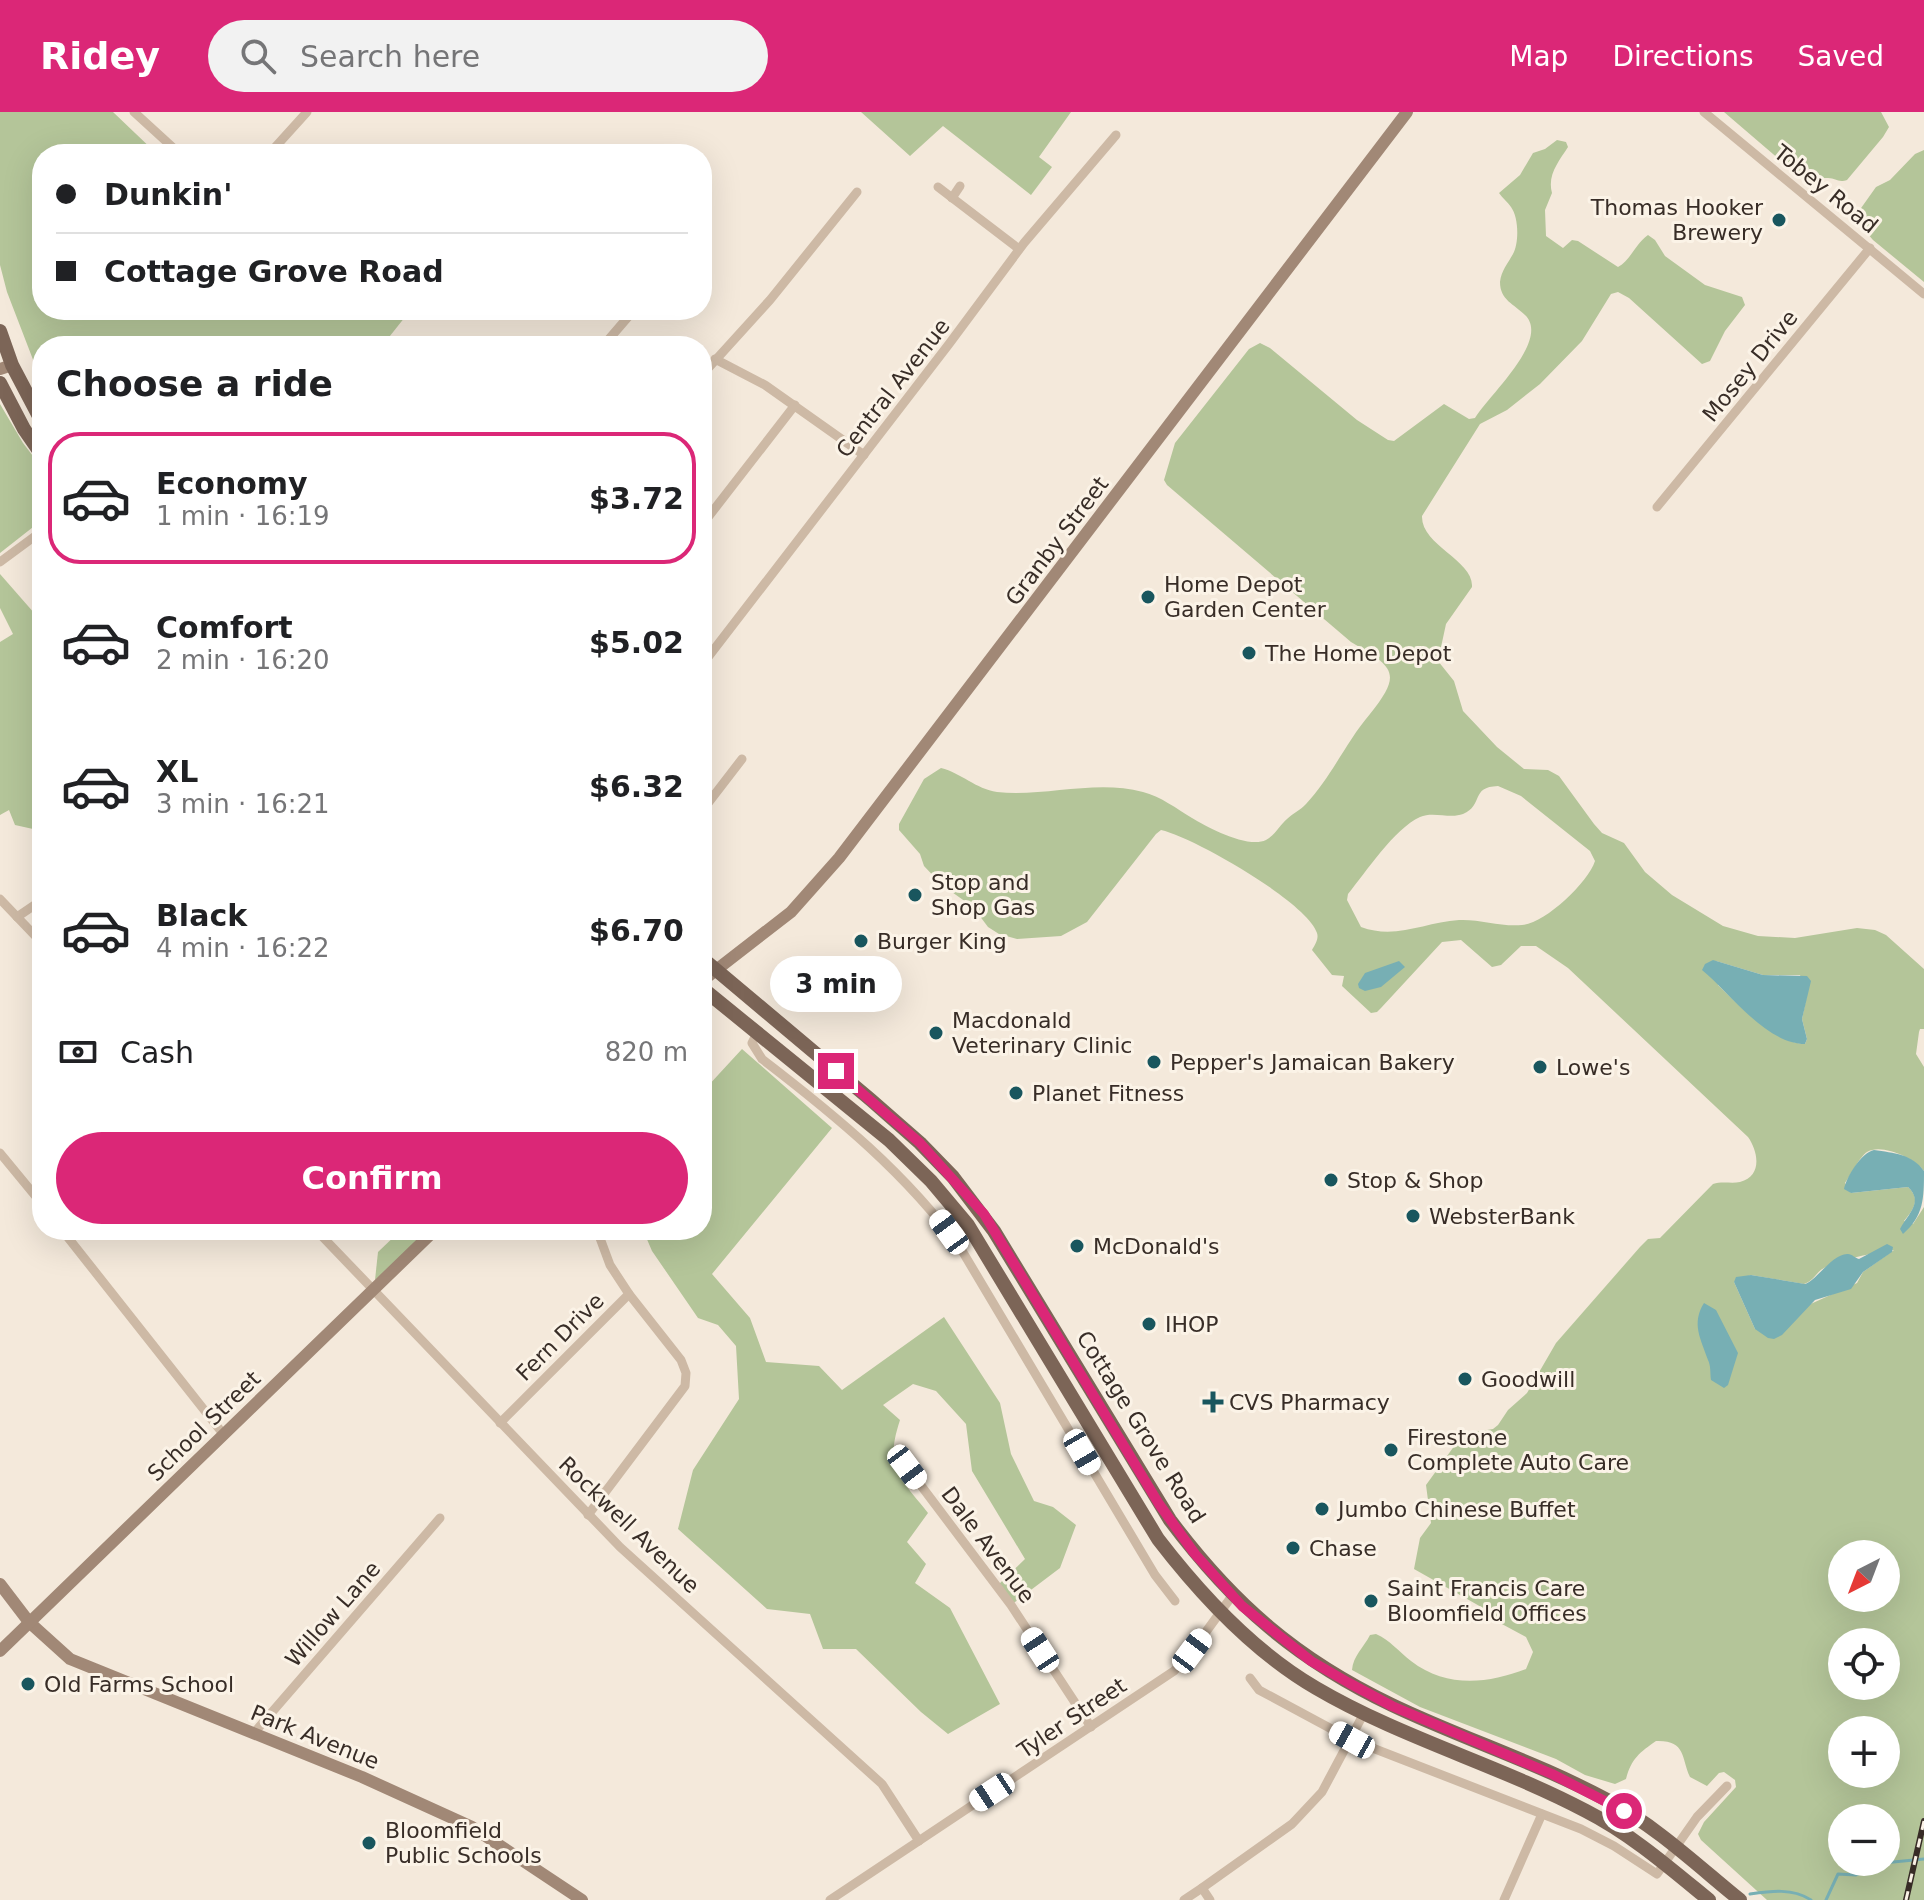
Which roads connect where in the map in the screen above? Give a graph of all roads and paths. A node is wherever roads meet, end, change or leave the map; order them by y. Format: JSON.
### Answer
{"nodes":[{"id":1,"x":134,"y":112,"type":"edge"},
{"id":2,"x":307,"y":112,"type":"edge"},
{"id":3,"x":1407,"y":112,"type":"edge"},
{"id":4,"x":1704,"y":112,"type":"edge"},
{"id":5,"x":1116,"y":135,"type":"dead end"},
{"id":6,"x":169,"y":144,"type":"edge"},
{"id":7,"x":278,"y":144,"type":"edge"},
{"id":8,"x":960,"y":186,"type":"dead end"},
{"id":9,"x":938,"y":187,"type":"dead end"},
{"id":10,"x":857,"y":192,"type":"dead end"},
{"id":11,"x":952,"y":198,"type":"junction"},
{"id":12,"x":1870,"y":248,"type":"junction"},
{"id":13,"x":1019,"y":249,"type":"junction"},
{"id":14,"x":1924,"y":294,"type":"edge"},
{"id":15,"x":625,"y":320,"type":"edge"},
{"id":16,"x":0,"y":331,"type":"edge"},
{"id":17,"x":612,"y":336,"type":"edge"},
{"id":18,"x":715,"y":359,"type":"junction"},
{"id":19,"x":712,"y":363,"type":"edge"},
{"id":20,"x":6,"y":367,"type":"edge"},
{"id":21,"x":0,"y":383,"type":"edge"},
{"id":22,"x":795,"y":405,"type":"junction"},
{"id":23,"x":32,"y":407,"type":"edge"},
{"id":24,"x":32,"y":441,"type":"edge"},
{"id":25,"x":864,"y":455,"type":"junction"},
{"id":26,"x":1657,"y":507,"type":"dead end"},
{"id":27,"x":712,"y":512,"type":"edge"},
{"id":28,"x":32,"y":538,"type":"edge"},
{"id":29,"x":0,"y":562,"type":"edge"},
{"id":30,"x":712,"y":652,"type":"edge"},
{"id":31,"x":742,"y":759,"type":"dead end"},
{"id":32,"x":712,"y":798,"type":"edge"},
{"id":33,"x":0,"y":899,"type":"edge"},
{"id":34,"x":32,"y":907,"type":"edge"},
{"id":35,"x":17,"y":917,"type":"junction"},
{"id":36,"x":32,"y":933,"type":"edge"},
{"id":37,"x":714,"y":970,"type":"joint"},
{"id":38,"x":712,"y":996,"type":"edge"},
{"id":39,"x":757,"y":1033,"type":"junction"},
{"id":40,"x":851,"y":1109,"type":"junction"},
{"id":41,"x":840,"y":1123,"type":"junction"},
{"id":42,"x":0,"y":1153,"type":"edge"},
{"id":43,"x":32,"y":1192,"type":"edge"},
{"id":44,"x":984,"y":1214,"type":"junction"},
{"id":45,"x":968,"y":1225,"type":"junction"},
{"id":46,"x":70,"y":1240,"type":"edge"},
{"id":47,"x":325,"y":1240,"type":"edge"},
{"id":48,"x":424,"y":1240,"type":"edge"},
{"id":49,"x":601,"y":1240,"type":"edge"},
{"id":50,"x":372,"y":1289,"type":"junction"},
{"id":51,"x":629,"y":1294,"type":"junction"},
{"id":52,"x":1022,"y":1314,"type":"junction"},
{"id":53,"x":1005,"y":1323,"type":"junction"},
{"id":54,"x":1109,"y":1420,"type":"junction"},
{"id":55,"x":500,"y":1423,"type":"junction"},
{"id":56,"x":1091,"y":1429,"type":"junction"},
{"id":57,"x":224,"y":1435,"type":"junction"},
{"id":58,"x":907,"y":1467,"type":"dead end"},
{"id":59,"x":588,"y":1515,"type":"junction"},
{"id":60,"x":440,"y":1518,"type":"dead end"},
{"id":61,"x":0,"y":1584,"type":"edge"},
{"id":62,"x":1232,"y":1596,"type":"junction"},
{"id":63,"x":1175,"y":1601,"type":"dead end"},
{"id":64,"x":1222,"y":1612,"type":"junction"},
{"id":65,"x":29,"y":1622,"type":"junction"},
{"id":66,"x":0,"y":1651,"type":"edge"},
{"id":67,"x":1250,"y":1678,"type":"dead end"},
{"id":68,"x":1364,"y":1713,"type":"junction"},
{"id":69,"x":1091,"y":1727,"type":"junction"},
{"id":70,"x":253,"y":1734,"type":"junction"},
{"id":71,"x":1352,"y":1740,"type":"junction"},
{"id":72,"x":1727,"y":1786,"type":"dead end"},
{"id":73,"x":1542,"y":1814,"type":"junction"},
{"id":74,"x":919,"y":1841,"type":"junction"},
{"id":75,"x":1675,"y":1847,"type":"junction"},
{"id":76,"x":1660,"y":1869,"type":"junction"},
{"id":77,"x":1202,"y":1888,"type":"junction"},
{"id":78,"x":582,"y":1900,"type":"edge"},
{"id":79,"x":830,"y":1900,"type":"edge"},
{"id":80,"x":1184,"y":1900,"type":"edge"},
{"id":81,"x":1210,"y":1900,"type":"edge"},
{"id":82,"x":1504,"y":1900,"type":"edge"},
{"id":83,"x":1709,"y":1900,"type":"edge"},
{"id":84,"x":1740,"y":1900,"type":"edge"}],
"edges":[{"from":1,"to":6,"type":"street"},
{"from":2,"to":7,"type":"street"},
{"from":3,"to":37,"type":"main road","name":"Granby Street"},
{"from":4,"to":12,"type":"street","name":"Tobey Road"},
{"from":5,"to":13,"type":"street","name":"Central Avenue"},
{"from":8,"to":11,"type":"street"},
{"from":9,"to":11,"type":"street"},
{"from":10,"to":18,"type":"street"},
{"from":11,"to":13,"type":"street"},
{"from":12,"to":14,"type":"street","name":"Tobey Road"},
{"from":12,"to":26,"type":"street","name":"Mosey Drive"},
{"from":13,"to":25,"type":"street","name":"Central Avenue"},
{"from":15,"to":17,"type":"street"},
{"from":16,"to":20,"type":"main road"},
{"from":18,"to":19,"type":"street"},
{"from":18,"to":22,"type":"street"},
{"from":20,"to":23,"type":"main road"},
{"from":21,"to":24,"type":"main road"},
{"from":22,"to":25,"type":"street"},
{"from":22,"to":27,"type":"street"},
{"from":25,"to":30,"type":"street","name":"Central Avenue"},
{"from":28,"to":29,"type":"street"},
{"from":31,"to":32,"type":"street"},
{"from":33,"to":35,"type":"street"},
{"from":34,"to":35,"type":"street"},
{"from":35,"to":36,"type":"street"},
{"from":37,"to":44,"type":"main road","name":"Cottage Grove Road"},
{"from":38,"to":39,"type":"main road","name":"Cottage Grove Road"},
{"from":39,"to":40,"type":"main road","name":"Cottage Grove Road"},
{"from":39,"to":41,"type":"street","name":"Cottage Grove Road"},
{"from":40,"to":41,"type":"street"},
{"from":40,"to":45,"type":"main road","name":"Cottage Grove Road"},
{"from":41,"to":53,"type":"street","name":"Cottage Grove Road"},
{"from":42,"to":43,"type":"street"},
{"from":44,"to":45,"type":"main road"},
{"from":44,"to":54,"type":"main road","name":"Cottage Grove Road"},
{"from":45,"to":52,"type":"main road","name":"Cottage Grove Road"},
{"from":46,"to":57,"type":"street"},
{"from":47,"to":50,"type":"street","name":"Rockwell Avenue"},
{"from":48,"to":50,"type":"main road","name":"School Street"},
{"from":49,"to":51,"type":"street","name":"Fern Drive"},
{"from":50,"to":55,"type":"street","name":"Rockwell Avenue"},
{"from":50,"to":57,"type":"main road","name":"School Street"},
{"from":51,"to":55,"type":"street","name":"Fern Drive"},
{"from":51,"to":59,"type":"street"},
{"from":52,"to":53,"type":"street"},
{"from":52,"to":56,"type":"main road","name":"Cottage Grove Road"},
{"from":53,"to":63,"type":"street","name":"Cottage Grove Road"},
{"from":54,"to":56,"type":"main road"},
{"from":54,"to":62,"type":"main road","name":"Cottage Grove Road"},
{"from":55,"to":59,"type":"street","name":"Rockwell Avenue"},
{"from":56,"to":64,"type":"main road","name":"Cottage Grove Road"},
{"from":57,"to":65,"type":"main road","name":"School Street"},
{"from":58,"to":69,"type":"street","name":"Dale Avenue"},
{"from":59,"to":74,"type":"street","name":"Rockwell Avenue"},
{"from":60,"to":70,"type":"street","name":"Willow Lane"},
{"from":61,"to":65,"type":"main road","name":"Park Avenue"},
{"from":62,"to":64,"type":"street","name":"Tyler Street"},
{"from":62,"to":75,"type":"main road","name":"Cottage Grove Road"},
{"from":64,"to":68,"type":"main road","name":"Cottage Grove Road"},
{"from":64,"to":69,"type":"street","name":"Tyler Street"},
{"from":65,"to":66,"type":"main road","name":"School Street"},
{"from":65,"to":70,"type":"main road","name":"Park Avenue"},
{"from":67,"to":71,"type":"street","name":"Cottage Grove Road"},
{"from":68,"to":71,"type":"street"},
{"from":68,"to":76,"type":"main road","name":"Cottage Grove Road"},
{"from":69,"to":74,"type":"street","name":"Tyler Street"},
{"from":70,"to":78,"type":"main road","name":"Park Avenue"},
{"from":71,"to":73,"type":"street","name":"Cottage Grove Road"},
{"from":71,"to":77,"type":"street"},
{"from":72,"to":75,"type":"street"},
{"from":73,"to":76,"type":"street","name":"Cottage Grove Road"},
{"from":73,"to":82,"type":"street"},
{"from":74,"to":79,"type":"street","name":"Tyler Street"},
{"from":75,"to":76,"type":"street"},
{"from":75,"to":84,"type":"main road","name":"Cottage Grove Road"},
{"from":76,"to":83,"type":"main road","name":"Cottage Grove Road"},
{"from":77,"to":80,"type":"street"},
{"from":77,"to":81,"type":"street"}]}
